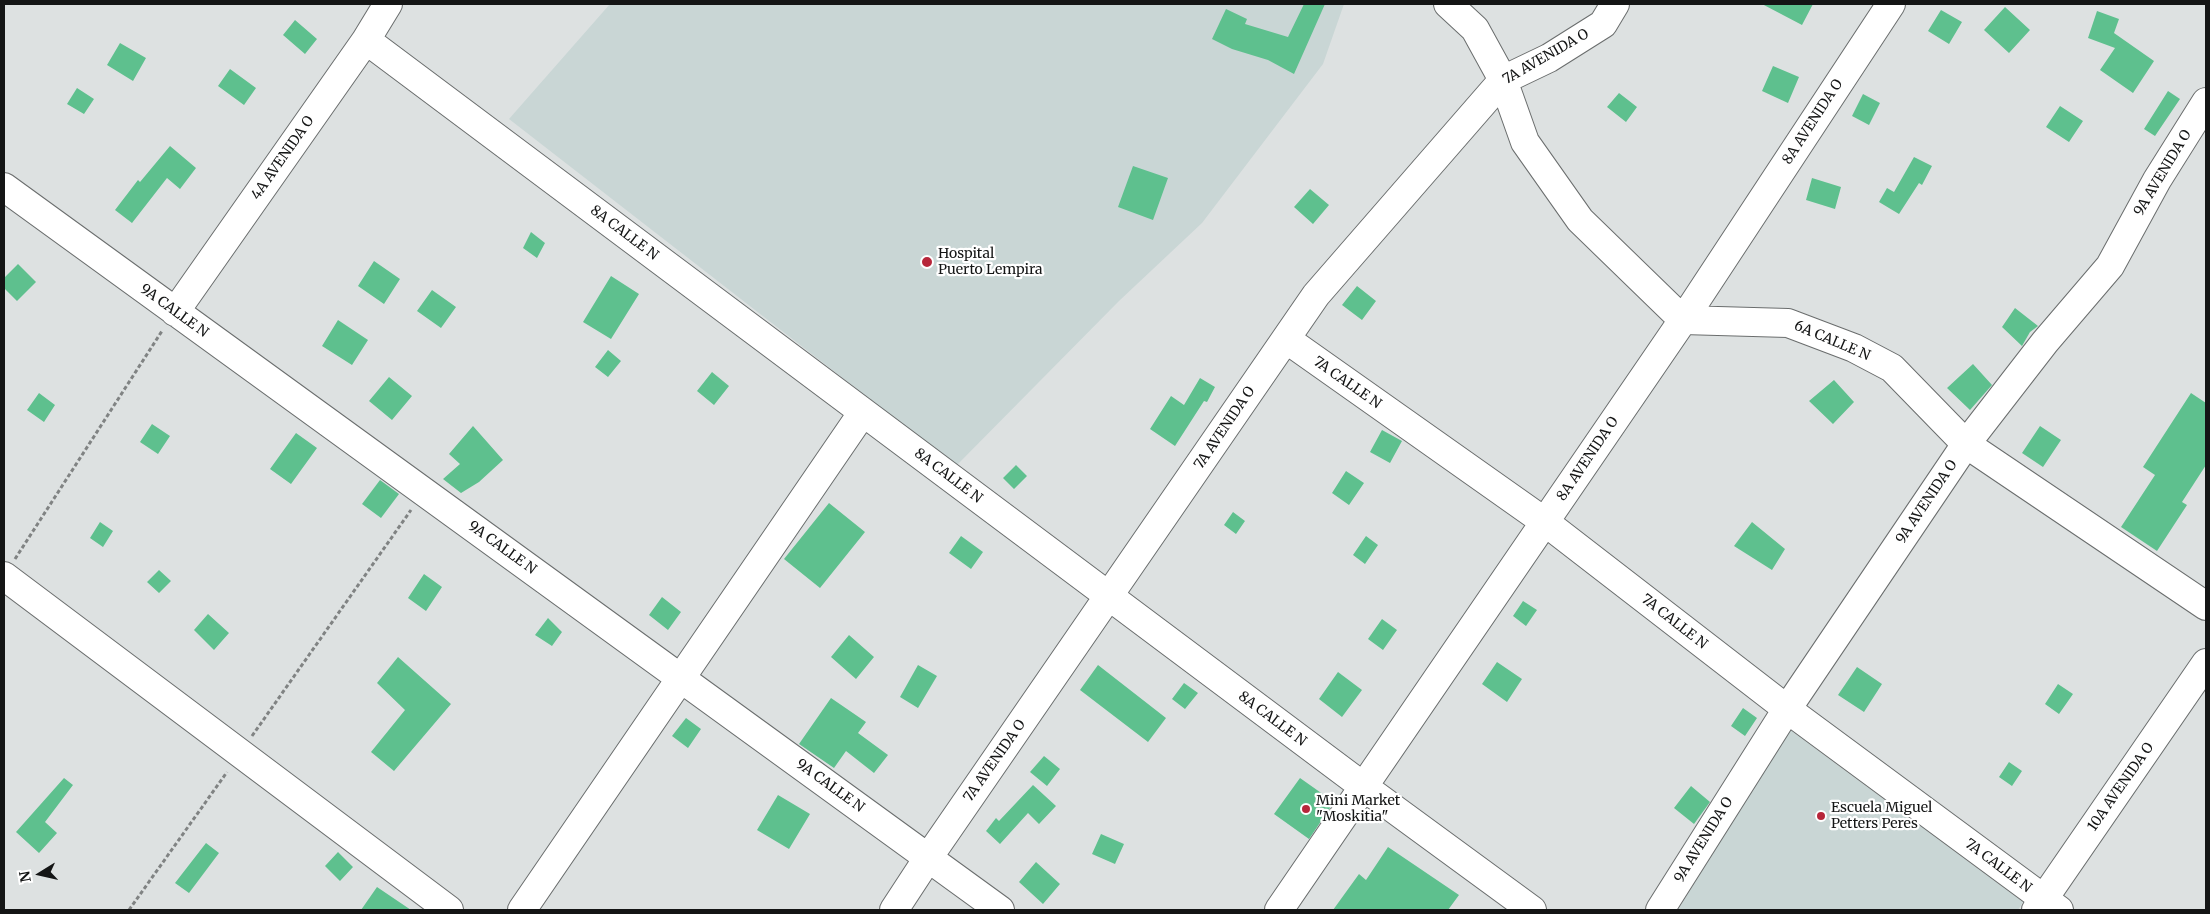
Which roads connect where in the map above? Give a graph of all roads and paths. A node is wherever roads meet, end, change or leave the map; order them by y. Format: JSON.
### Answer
{"nodes":[{"id":1,"x":388,"y":4,"type":"edge"},
{"id":2,"x":1448,"y":4,"type":"edge"},
{"id":3,"x":1615,"y":4,"type":"edge"},
{"id":4,"x":1891,"y":4,"type":"edge"},
{"id":5,"x":366,"y":40,"type":"junction"},
{"id":6,"x":1503,"y":80,"type":"junction"},
{"id":7,"x":2206,"y":102,"type":"edge"},
{"id":8,"x":4,"y":187,"type":"edge"},
{"id":9,"x":175,"y":312,"type":"junction"},
{"id":10,"x":1683,"y":320,"type":"junction"},
{"id":11,"x":1286,"y":339,"type":"junction"},
{"id":12,"x":863,"y":412,"type":"junction"},
{"id":13,"x":1966,"y":444,"type":"junction"},
{"id":14,"x":424,"y":492,"type":"junction"},
{"id":15,"x":1545,"y":522,"type":"junction"},
{"id":16,"x":4,"y":576,"type":"edge"},
{"id":17,"x":1109,"y":596,"type":"junction"},
{"id":18,"x":2206,"y":606,"type":"edge"},
{"id":19,"x":2206,"y":663,"type":"edge"},
{"id":20,"x":680,"y":678,"type":"junction"},
{"id":21,"x":1787,"y":709,"type":"junction"},
{"id":22,"x":240,"y":754,"type":"junction"},
{"id":23,"x":1364,"y":787,"type":"junction"},
{"id":24,"x":928,"y":858,"type":"junction"},
{"id":25,"x":2046,"y":907,"type":"edge"},
{"id":26,"x":129,"y":910,"type":"edge"},
{"id":27,"x":449,"y":910,"type":"edge"},
{"id":28,"x":522,"y":910,"type":"edge"},
{"id":29,"x":894,"y":910,"type":"edge"},
{"id":30,"x":1000,"y":910,"type":"edge"},
{"id":31,"x":1279,"y":910,"type":"edge"},
{"id":32,"x":1532,"y":910,"type":"edge"},
{"id":33,"x":1660,"y":910,"type":"edge"}],
"edges":[{"from":1,"to":5,"type":"street","name":"4A AVENIDA O"},
{"from":2,"to":6,"type":"street"},
{"from":3,"to":6,"type":"street","name":"7A AVENIDA O"},
{"from":4,"to":10,"type":"street","name":"8A AVENIDA O"},
{"from":5,"to":9,"type":"street","name":"4A AVENIDA O"},
{"from":5,"to":12,"type":"street","name":"8A CALLE N"},
{"from":6,"to":10,"type":"street"},
{"from":6,"to":11,"type":"street","name":"7A AVENIDA O"},
{"from":7,"to":13,"type":"street","name":"9A AVENIDA O"},
{"from":8,"to":9,"type":"street","name":"9A CALLE N"},
{"from":9,"to":14,"type":"street","name":"9A CALLE N"},
{"from":9,"to":16,"type":"path"},
{"from":10,"to":13,"type":"street","name":"6A CALLE N"},
{"from":10,"to":15,"type":"street","name":"8A AVENIDA O"},
{"from":11,"to":15,"type":"street","name":"7A CALLE N"},
{"from":11,"to":17,"type":"street","name":"7A AVENIDA O"},
{"from":12,"to":17,"type":"street","name":"8A CALLE N"},
{"from":12,"to":20,"type":"street"},
{"from":13,"to":18,"type":"street","name":"6A CALLE N"},
{"from":13,"to":21,"type":"street","name":"9A AVENIDA O"},
{"from":14,"to":20,"type":"street","name":"9A CALLE N"},
{"from":14,"to":22,"type":"path"},
{"from":15,"to":21,"type":"street","name":"7A CALLE N"},
{"from":15,"to":23,"type":"street","name":"8A AVENIDA O"},
{"from":16,"to":22,"type":"street"},
{"from":17,"to":23,"type":"street","name":"8A CALLE N"},
{"from":17,"to":24,"type":"street","name":"7A AVENIDA O"},
{"from":19,"to":25,"type":"street","name":"10A AVENIDA O"},
{"from":20,"to":24,"type":"street","name":"9A CALLE N"},
{"from":20,"to":28,"type":"street"},
{"from":21,"to":25,"type":"street","name":"7A CALLE N"},
{"from":21,"to":33,"type":"street","name":"9A AVENIDA O"},
{"from":22,"to":26,"type":"path"},
{"from":22,"to":27,"type":"street"},
{"from":23,"to":31,"type":"street","name":"8A AVENIDA O"},
{"from":23,"to":32,"type":"street","name":"8A CALLE N"},
{"from":24,"to":29,"type":"street","name":"7A AVENIDA O"},
{"from":24,"to":30,"type":"street","name":"9A CALLE N"}]}
